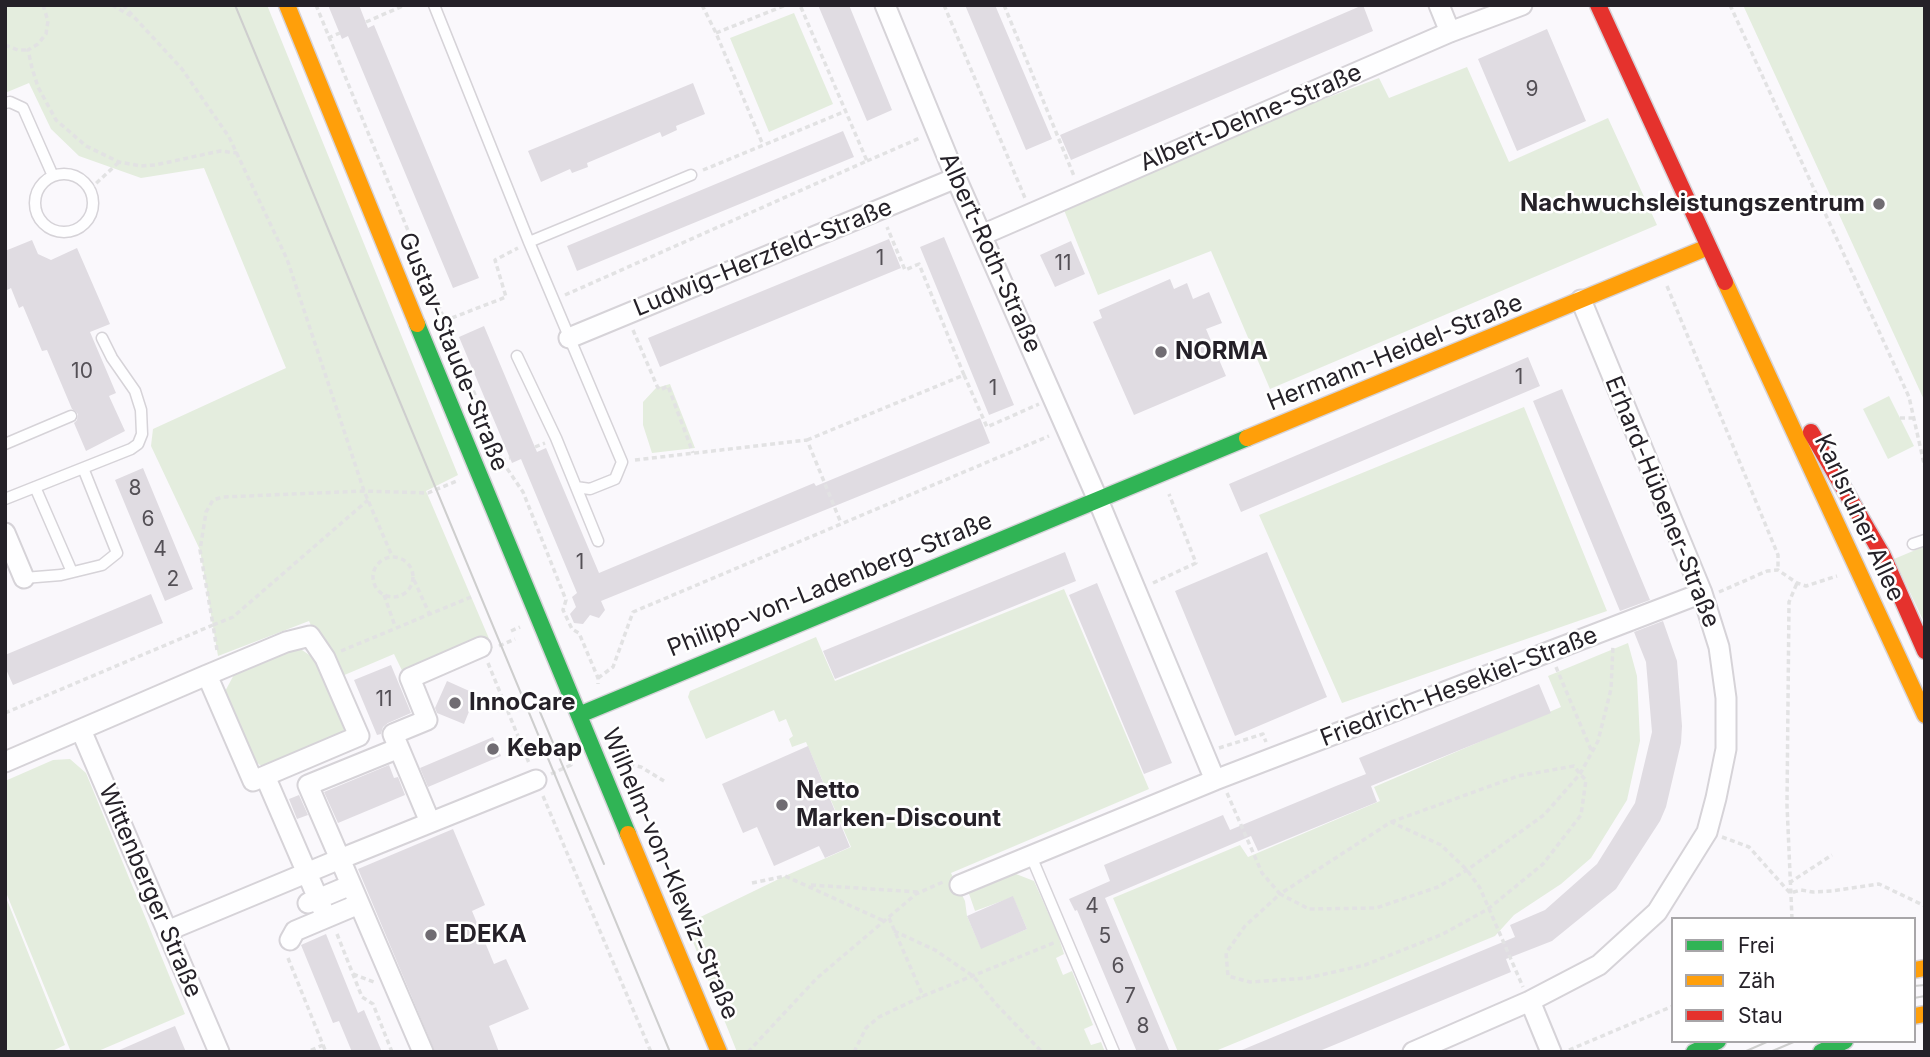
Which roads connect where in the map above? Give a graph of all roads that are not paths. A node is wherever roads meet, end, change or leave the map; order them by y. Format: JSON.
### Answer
{"nodes":[{"id":1,"x":287,"y":5,"type":"edge"},
{"id":2,"x":433,"y":5,"type":"edge"},
{"id":3,"x":885,"y":5,"type":"edge"},
{"id":4,"x":1439,"y":5,"type":"edge"},
{"id":5,"x":1522,"y":5,"type":"edge"},
{"id":6,"x":1598,"y":5,"type":"edge"},
{"id":7,"x":1450,"y":32,"type":"junction"},
{"id":8,"x":5,"y":103,"type":"edge"},
{"id":9,"x":691,"y":175,"type":"road end"},
{"id":10,"x":53,"y":176,"type":"junction"},
{"id":11,"x":956,"y":178,"type":"junction"},
{"id":12,"x":982,"y":235,"type":"junction"},
{"id":13,"x":529,"y":242,"type":"junction"},
{"id":14,"x":1709,"y":247,"type":"junction"},
{"id":15,"x":1581,"y":300,"type":"junction"},
{"id":16,"x":102,"y":338,"type":"dead end"},
{"id":17,"x":569,"y":338,"type":"junction"},
{"id":18,"x":517,"y":356,"type":"dead end"},
{"id":19,"x":1770,"y":378,"type":"junction"},
{"id":20,"x":71,"y":416,"type":"dead end"},
{"id":21,"x":5,"y":444,"type":"edge"},
{"id":22,"x":83,"y":468,"type":"junction"},
{"id":23,"x":35,"y":487,"type":"junction"},
{"id":24,"x":576,"y":487,"type":"junction"},
{"id":25,"x":5,"y":499,"type":"edge"},
{"id":26,"x":1098,"y":500,"type":"junction"},
{"id":27,"x":5,"y":533,"type":"edge"},
{"id":28,"x":1925,"y":540,"type":"edge"},
{"id":29,"x":598,"y":541,"type":"dead end"},
{"id":30,"x":1913,"y":544,"type":"dead end"},
{"id":31,"x":72,"y":572,"type":"junction"},
{"id":32,"x":24,"y":578,"type":"joint"},
{"id":33,"x":1704,"y":600,"type":"junction"},
{"id":34,"x":481,"y":647,"type":"road end"},
{"id":35,"x":1925,"y":651,"type":"edge"},
{"id":36,"x":207,"y":675,"type":"junction"},
{"id":37,"x":579,"y":715,"type":"junction"},
{"id":38,"x":1925,"y":715,"type":"edge"},
{"id":39,"x":80,"y":730,"type":"junction"},
{"id":40,"x":399,"y":748,"type":"junction"},
{"id":41,"x":5,"y":762,"type":"edge"},
{"id":42,"x":265,"y":776,"type":"junction"},
{"id":43,"x":1215,"y":779,"type":"junction"},
{"id":44,"x":536,"y":780,"type":"road end"},
{"id":45,"x":430,"y":822,"type":"junction"},
{"id":46,"x":1031,"y":856,"type":"junction"},
{"id":47,"x":340,"y":859,"type":"junction"},
{"id":48,"x":306,"y":873,"type":"junction"},
{"id":49,"x":351,"y":885,"type":"junction"},
{"id":50,"x":960,"y":885,"type":"road end"},
{"id":51,"x":313,"y":901,"type":"junction"},
{"id":52,"x":359,"y":904,"type":"junction"},
{"id":53,"x":326,"y":918,"type":"junction"},
{"id":54,"x":167,"y":931,"type":"junction"},
{"id":55,"x":290,"y":940,"type":"road end"},
{"id":56,"x":1530,"y":1001,"type":"junction"},
{"id":57,"x":1714,"y":1043,"type":"edge"},
{"id":58,"x":1841,"y":1043,"type":"edge"},
{"id":59,"x":219,"y":1052,"type":"edge"},
{"id":60,"x":423,"y":1052,"type":"edge"},
{"id":61,"x":719,"y":1052,"type":"edge"},
{"id":62,"x":1114,"y":1052,"type":"edge"},
{"id":63,"x":1413,"y":1052,"type":"edge"},
{"id":64,"x":1551,"y":1052,"type":"edge"},
{"id":65,"x":1694,"y":1052,"type":"edge"},
{"id":66,"x":1821,"y":1052,"type":"edge"}],
"edges":[{"from":1,"to":37,"type":"street","name":"Gustav-Staude-Straße"},
{"from":2,"to":13,"type":"lane"},
{"from":3,"to":11,"type":"street","name":"Albert-Roth-Straße"},
{"from":4,"to":7,"type":"street"},
{"from":5,"to":7,"type":"street","name":"Albert-Dehne-Straße"},
{"from":6,"to":14,"type":"street","name":"Karlsruher Allee"},
{"from":7,"to":12,"type":"street","name":"Albert-Dehne-Straße"},
{"from":8,"to":10,"type":"lane"},
{"from":9,"to":13,"type":"lane"},
{"from":10,"to":10,"type":"lane"},
{"from":11,"to":12,"type":"street","name":"Albert-Roth-Straße"},
{"from":11,"to":17,"type":"street","name":"Ludwig-Herzfeld-Straße"},
{"from":12,"to":26,"type":"street","name":"Albert-Roth-Straße"},
{"from":13,"to":17,"type":"lane"},
{"from":14,"to":15,"type":"street","name":"Hermann-Heidel-Straße"},
{"from":14,"to":19,"type":"street","name":"Karlsruher Allee"},
{"from":15,"to":26,"type":"street","name":"Hermann-Heidel-Straße"},
{"from":15,"to":33,"type":"street","name":"Erhard-Hübener-Straße"},
{"from":16,"to":22,"type":"lane"},
{"from":17,"to":24,"type":"lane"},
{"from":18,"to":24,"type":"lane"},
{"from":19,"to":35,"type":"street","name":"Karlsruher Allee"},
{"from":19,"to":38,"type":"street","name":"Karlsruher Allee"},
{"from":20,"to":21,"type":"lane"},
{"from":22,"to":23,"type":"lane"},
{"from":22,"to":31,"type":"lane"},
{"from":23,"to":25,"type":"lane"},
{"from":23,"to":31,"type":"lane"},
{"from":24,"to":29,"type":"lane"},
{"from":26,"to":37,"type":"street","name":"Philipp-von-Ladenberg-Straße"},
{"from":26,"to":43,"type":"street"},
{"from":27,"to":32,"type":"street"},
{"from":28,"to":30,"type":"lane"},
{"from":31,"to":32,"type":"lane"},
{"from":33,"to":43,"type":"street","name":"Friedrich-Hesekiel-Straße"},
{"from":33,"to":56,"type":"street","name":"Erhard-Hübener-Straße"},
{"from":34,"to":40,"type":"street"},
{"from":36,"to":39,"type":"street"},
{"from":36,"to":42,"type":"street"},
{"from":36,"to":42,"type":"street"},
{"from":37,"to":61,"type":"street","name":"Wilhelm-von-Klewiz-Straße"},
{"from":39,"to":41,"type":"street"},
{"from":39,"to":54,"type":"street","name":"Wittenberger Straße"},
{"from":40,"to":45,"type":"street"},
{"from":40,"to":47,"type":"street"},
{"from":42,"to":48,"type":"street"},
{"from":43,"to":46,"type":"street","name":"Friedrich-Hesekiel-Straße"},
{"from":44,"to":45,"type":"street"},
{"from":45,"to":47,"type":"street"},
{"from":46,"to":50,"type":"street","name":"Friedrich-Hesekiel-Straße"},
{"from":46,"to":62,"type":"lane"},
{"from":47,"to":48,"type":"street"},
{"from":47,"to":49,"type":"street"},
{"from":48,"to":51,"type":"street"},
{"from":48,"to":54,"type":"street"},
{"from":49,"to":51,"type":"street"},
{"from":49,"to":52,"type":"street"},
{"from":51,"to":53,"type":"street"},
{"from":52,"to":53,"type":"street"},
{"from":52,"to":60,"type":"street"},
{"from":53,"to":55,"type":"street"},
{"from":54,"to":59,"type":"street","name":"Wittenberger Straße"},
{"from":56,"to":63,"type":"street","name":"Erhard-Hübener-Straße"},
{"from":56,"to":64,"type":"street"},
{"from":57,"to":65,"type":"street"},
{"from":58,"to":66,"type":"street"}]}
